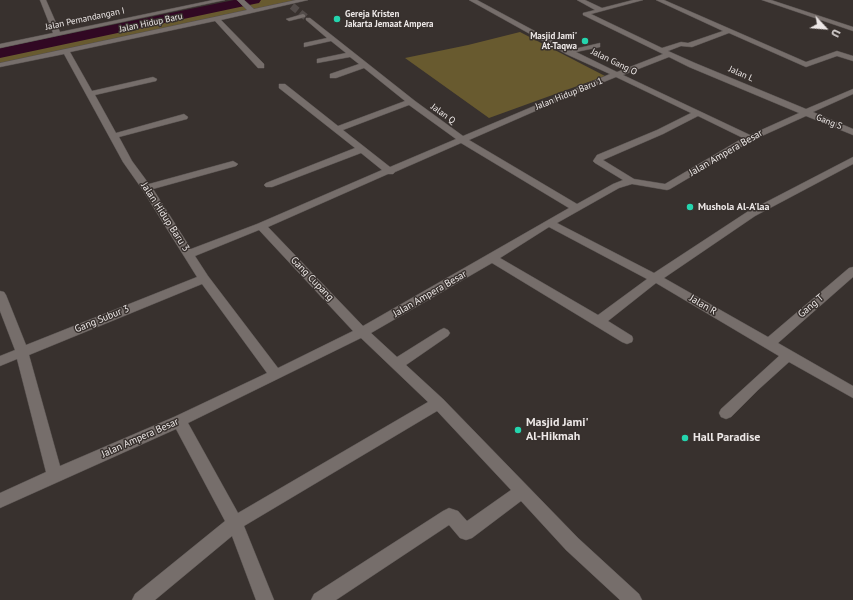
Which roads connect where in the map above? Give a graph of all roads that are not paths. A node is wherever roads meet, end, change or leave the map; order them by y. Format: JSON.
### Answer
{"nodes":[{"id":1,"x":43,"y":0,"type":"edge"},
{"id":2,"x":222,"y":0,"type":"edge"},
{"id":3,"x":240,"y":0,"type":"edge"},
{"id":4,"x":305,"y":0,"type":"edge"},
{"id":5,"x":472,"y":0,"type":"edge"},
{"id":6,"x":580,"y":0,"type":"edge"},
{"id":7,"x":640,"y":0,"type":"edge"},
{"id":8,"x":659,"y":0,"type":"edge"},
{"id":9,"x":765,"y":0,"type":"edge"},
{"id":10,"x":601,"y":10,"type":"junction"},
{"id":11,"x":252,"y":11,"type":"junction"},
{"id":12,"x":217,"y":19,"type":"junction"},
{"id":13,"x":289,"y":19,"type":"dead end"},
{"id":14,"x":853,"y":29,"type":"edge"},
{"id":15,"x":729,"y":31,"type":"junction"},
{"id":16,"x":57,"y":34,"type":"junction"},
{"id":17,"x":332,"y":39,"type":"junction"},
{"id":18,"x":307,"y":45,"type":"dead end"},
{"id":19,"x":597,"y":45,"type":"dead end"},
{"id":20,"x":0,"y":46,"type":"edge"},
{"id":21,"x":66,"y":51,"type":"junction"},
{"id":22,"x":569,"y":52,"type":"junction"},
{"id":23,"x":665,"y":52,"type":"junction"},
{"id":24,"x":352,"y":54,"type":"junction"},
{"id":25,"x":853,"y":59,"type":"edge"},
{"id":26,"x":320,"y":61,"type":"dead end"},
{"id":27,"x":0,"y":65,"type":"edge"},
{"id":28,"x":364,"y":65,"type":"junction"},
{"id":29,"x":261,"y":66,"type":"dead end"},
{"id":30,"x":617,"y":75,"type":"junction"},
{"id":31,"x":333,"y":76,"type":"dead end"},
{"id":32,"x":154,"y":79,"type":"dead end"},
{"id":33,"x":282,"y":86,"type":"dead end"},
{"id":34,"x":853,"y":91,"type":"edge"},
{"id":35,"x":89,"y":94,"type":"junction"},
{"id":36,"x":410,"y":102,"type":"junction"},
{"id":37,"x":698,"y":113,"type":"junction"},
{"id":38,"x":805,"y":113,"type":"junction"},
{"id":39,"x":184,"y":117,"type":"dead end"},
{"id":40,"x":338,"y":128,"type":"junction"},
{"id":41,"x":853,"y":132,"type":"edge"},
{"id":42,"x":114,"y":136,"type":"junction"},
{"id":43,"x":750,"y":138,"type":"junction"},
{"id":44,"x":463,"y":140,"type":"junction"},
{"id":45,"x":362,"y":149,"type":"junction"},
{"id":46,"x":853,"y":160,"type":"edge"},
{"id":47,"x":233,"y":164,"type":"dead end"},
{"id":48,"x":390,"y":172,"type":"junction"},
{"id":49,"x":631,"y":181,"type":"junction"},
{"id":50,"x":268,"y":185,"type":"dead end"},
{"id":51,"x":147,"y":188,"type":"junction"},
{"id":52,"x":577,"y":208,"type":"junction"},
{"id":53,"x":549,"y":223,"type":"junction"},
{"id":54,"x":261,"y":226,"type":"junction"},
{"id":55,"x":189,"y":254,"type":"junction"},
{"id":56,"x":492,"y":258,"type":"junction"},
{"id":57,"x":853,"y":271,"type":"edge"},
{"id":58,"x":655,"y":278,"type":"junction"},
{"id":59,"x":204,"y":279,"type":"junction"},
{"id":60,"x":0,"y":295,"type":"edge"},
{"id":61,"x":599,"y":321,"type":"junction"},
{"id":62,"x":362,"y":332,"type":"junction"},
{"id":63,"x":444,"y":333,"type":"dead end"},
{"id":64,"x":628,"y":339,"type":"dead end"},
{"id":65,"x":768,"y":343,"type":"junction"},
{"id":66,"x":22,"y":352,"type":"junction"},
{"id":67,"x":788,"y":355,"type":"junction"},
{"id":68,"x":0,"y":361,"type":"edge"},
{"id":69,"x":397,"y":364,"type":"junction"},
{"id":70,"x":276,"y":375,"type":"junction"},
{"id":71,"x":853,"y":393,"type":"edge"},
{"id":72,"x":438,"y":403,"type":"junction"},
{"id":73,"x":726,"y":413,"type":"dead end"},
{"id":74,"x":179,"y":421,"type":"junction"},
{"id":75,"x":55,"y":475,"type":"junction"},
{"id":76,"x":522,"y":491,"type":"junction"},
{"id":77,"x":0,"y":501,"type":"edge"},
{"id":78,"x":235,"y":522,"type":"junction"},
{"id":79,"x":141,"y":600,"type":"edge"},
{"id":80,"x":265,"y":600,"type":"edge"},
{"id":81,"x":320,"y":600,"type":"edge"},
{"id":82,"x":633,"y":600,"type":"edge"}],
"edges":[{"from":1,"to":16,"type":"street"},
{"from":2,"to":16,"type":"street","name":"Jalan Pemandangan I"},
{"from":3,"to":11,"type":"street"},
{"from":4,"to":11,"type":"street","name":"Jalan Hidup Baru"},
{"from":5,"to":22,"type":"street","name":"Jalan Gang O"},
{"from":6,"to":10,"type":"street"},
{"from":7,"to":10,"type":"street"},
{"from":8,"to":15,"type":"street"},
{"from":9,"to":14,"type":"street"},
{"from":10,"to":23,"type":"street"},
{"from":11,"to":12,"type":"street","name":"Jalan Hidup Baru"},
{"from":12,"to":21,"type":"street","name":"Jalan Hidup Baru"},
{"from":12,"to":29,"type":"street"},
{"from":13,"to":17,"type":"street","name":"Jalan Q"},
{"from":15,"to":23,"type":"street","name":"Jalan Hidup Baru 1"},
{"from":15,"to":25,"type":"street"},
{"from":16,"to":20,"type":"street","name":"Jalan Pemandangan I"},
{"from":17,"to":18,"type":"street"},
{"from":17,"to":24,"type":"street","name":"Jalan Q"},
{"from":19,"to":22,"type":"street"},
{"from":21,"to":27,"type":"street","name":"Jalan Hidup Baru"},
{"from":21,"to":35,"type":"street","name":"Jalan Hidup Baru 3"},
{"from":22,"to":30,"type":"street","name":"Jalan Gang O"},
{"from":23,"to":30,"type":"street","name":"Jalan Hidup Baru 1"},
{"from":23,"to":38,"type":"street","name":"Jalan L"},
{"from":24,"to":26,"type":"street"},
{"from":24,"to":28,"type":"street","name":"Jalan Q"},
{"from":28,"to":31,"type":"street"},
{"from":28,"to":36,"type":"street","name":"Jalan Q"},
{"from":30,"to":37,"type":"street","name":"Jalan Gang O"},
{"from":30,"to":44,"type":"street","name":"Jalan Hidup Baru 1"},
{"from":32,"to":35,"type":"street"},
{"from":33,"to":40,"type":"street"},
{"from":34,"to":38,"type":"street","name":"Jalan Ampera Besar"},
{"from":35,"to":42,"type":"street","name":"Jalan Hidup Baru 3"},
{"from":36,"to":40,"type":"street"},
{"from":36,"to":44,"type":"street","name":"Jalan Q"},
{"from":37,"to":43,"type":"street","name":"Jalan Gang O"},
{"from":37,"to":49,"type":"street"},
{"from":38,"to":41,"type":"street","name":"Gang S"},
{"from":38,"to":43,"type":"street","name":"Jalan Ampera Besar"},
{"from":39,"to":42,"type":"street"},
{"from":40,"to":45,"type":"street"},
{"from":42,"to":51,"type":"street","name":"Jalan Hidup Baru 3"},
{"from":43,"to":49,"type":"street","name":"Jalan Ampera Besar"},
{"from":44,"to":48,"type":"street","name":"Jalan Hidup Baru 1"},
{"from":44,"to":52,"type":"street","name":"Jalan Q"},
{"from":45,"to":48,"type":"street"},
{"from":45,"to":50,"type":"street"},
{"from":46,"to":58,"type":"street"},
{"from":47,"to":51,"type":"street"},
{"from":48,"to":54,"type":"street","name":"Jalan Hidup Baru 1"},
{"from":49,"to":52,"type":"street","name":"Jalan Ampera Besar"},
{"from":51,"to":55,"type":"street","name":"Jalan Hidup Baru 3"},
{"from":52,"to":53,"type":"street","name":"Jalan Ampera Besar"},
{"from":53,"to":56,"type":"street","name":"Jalan Ampera Besar"},
{"from":53,"to":58,"type":"street","name":"Jalan R"},
{"from":54,"to":55,"type":"street","name":"Jalan Hidup Baru 1"},
{"from":54,"to":62,"type":"street","name":"Gang Cupang"},
{"from":55,"to":59,"type":"street","name":"Jalan Hidup Baru 3"},
{"from":56,"to":61,"type":"street"},
{"from":56,"to":62,"type":"street","name":"Jalan Ampera Besar"},
{"from":57,"to":65,"type":"street","name":"Gang T"},
{"from":58,"to":61,"type":"street"},
{"from":58,"to":65,"type":"street","name":"Jalan R"},
{"from":59,"to":66,"type":"street","name":"Gang Subur 3"},
{"from":59,"to":70,"type":"street","name":"Jalan Hidup Baru 3"},
{"from":60,"to":66,"type":"street"},
{"from":61,"to":64,"type":"street"},
{"from":62,"to":69,"type":"street","name":"Gang Cupang"},
{"from":62,"to":70,"type":"street","name":"Jalan Ampera Besar"},
{"from":63,"to":69,"type":"street"},
{"from":65,"to":67,"type":"street","name":"Jalan R"},
{"from":66,"to":68,"type":"street","name":"Gang Subur 3"},
{"from":66,"to":75,"type":"street"},
{"from":67,"to":71,"type":"street","name":"Jalan R"},
{"from":67,"to":73,"type":"street"},
{"from":69,"to":72,"type":"street","name":"Gang Cupang"},
{"from":70,"to":74,"type":"street","name":"Jalan Ampera Besar"},
{"from":72,"to":76,"type":"street","name":"Gang Cupang"},
{"from":72,"to":78,"type":"street"},
{"from":74,"to":75,"type":"street","name":"Jalan Ampera Besar"},
{"from":74,"to":78,"type":"street"},
{"from":75,"to":77,"type":"street","name":"Jalan Ampera Besar"},
{"from":76,"to":81,"type":"street"},
{"from":76,"to":82,"type":"street","name":"Gang Cupang"},
{"from":78,"to":79,"type":"street"},
{"from":78,"to":80,"type":"street"}]}
